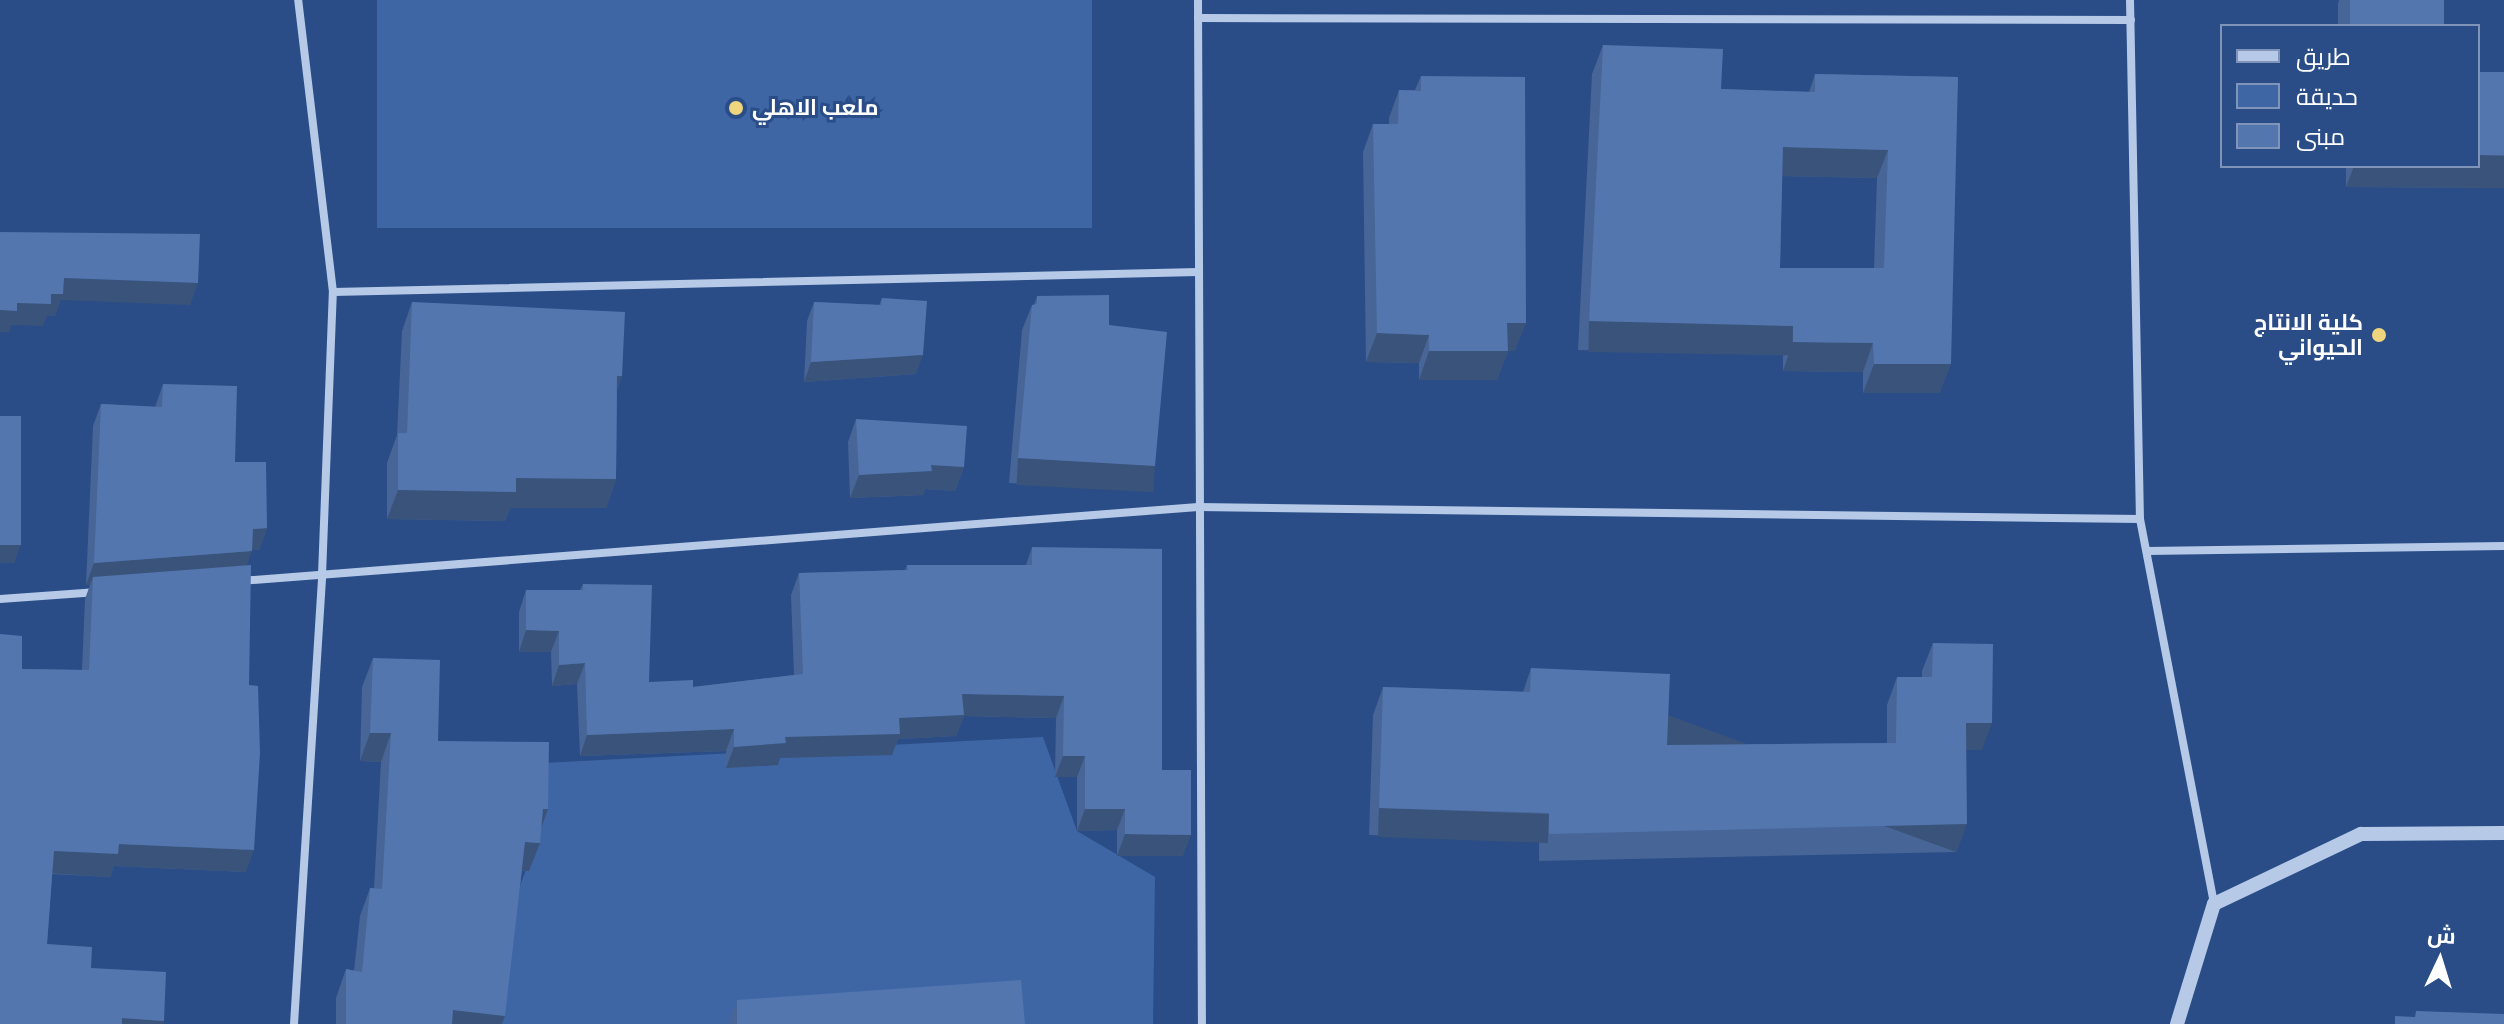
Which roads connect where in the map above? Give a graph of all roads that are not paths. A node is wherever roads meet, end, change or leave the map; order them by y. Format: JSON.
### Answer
{"nodes":[{"id":1,"x":298,"y":0,"type":"edge"},
{"id":2,"x":1198,"y":0,"type":"edge"},
{"id":3,"x":2130,"y":0,"type":"edge"},
{"id":4,"x":1198,"y":18,"type":"junction"},
{"id":5,"x":2131,"y":20,"type":"junction"},
{"id":6,"x":1198,"y":272,"type":"junction"},
{"id":7,"x":333,"y":292,"type":"junction"},
{"id":8,"x":1198,"y":507,"type":"junction"},
{"id":9,"x":2140,"y":519,"type":"junction"},
{"id":10,"x":2504,"y":546,"type":"edge"},
{"id":11,"x":2147,"y":551,"type":"junction"},
{"id":12,"x":322,"y":575,"type":"junction"},
{"id":13,"x":230,"y":582,"type":"edge"},
{"id":14,"x":107,"y":591,"type":"edge"},
{"id":15,"x":0,"y":599,"type":"edge"},
{"id":16,"x":2504,"y":833,"type":"edge"},
{"id":17,"x":2214,"y":904,"type":"junction"},
{"id":18,"x":294,"y":1024,"type":"edge"},
{"id":19,"x":1202,"y":1024,"type":"edge"},
{"id":20,"x":2177,"y":1024,"type":"edge"}],
"edges":[{"from":1,"to":7,"type":"street"},
{"from":2,"to":4,"type":"street"},
{"from":3,"to":5,"type":"street"},
{"from":4,"to":5,"type":"street"},
{"from":4,"to":6,"type":"street"},
{"from":5,"to":9,"type":"street"},
{"from":6,"to":7,"type":"street"},
{"from":6,"to":8,"type":"street"},
{"from":7,"to":12,"type":"street"},
{"from":8,"to":9,"type":"street"},
{"from":8,"to":12,"type":"street"},
{"from":8,"to":19,"type":"street"},
{"from":9,"to":11,"type":"street"},
{"from":10,"to":11,"type":"street"},
{"from":11,"to":17,"type":"street"},
{"from":12,"to":13,"type":"street"},
{"from":12,"to":18,"type":"street"},
{"from":14,"to":15,"type":"street"},
{"from":16,"to":17,"type":"street"},
{"from":17,"to":20,"type":"street"}]}
